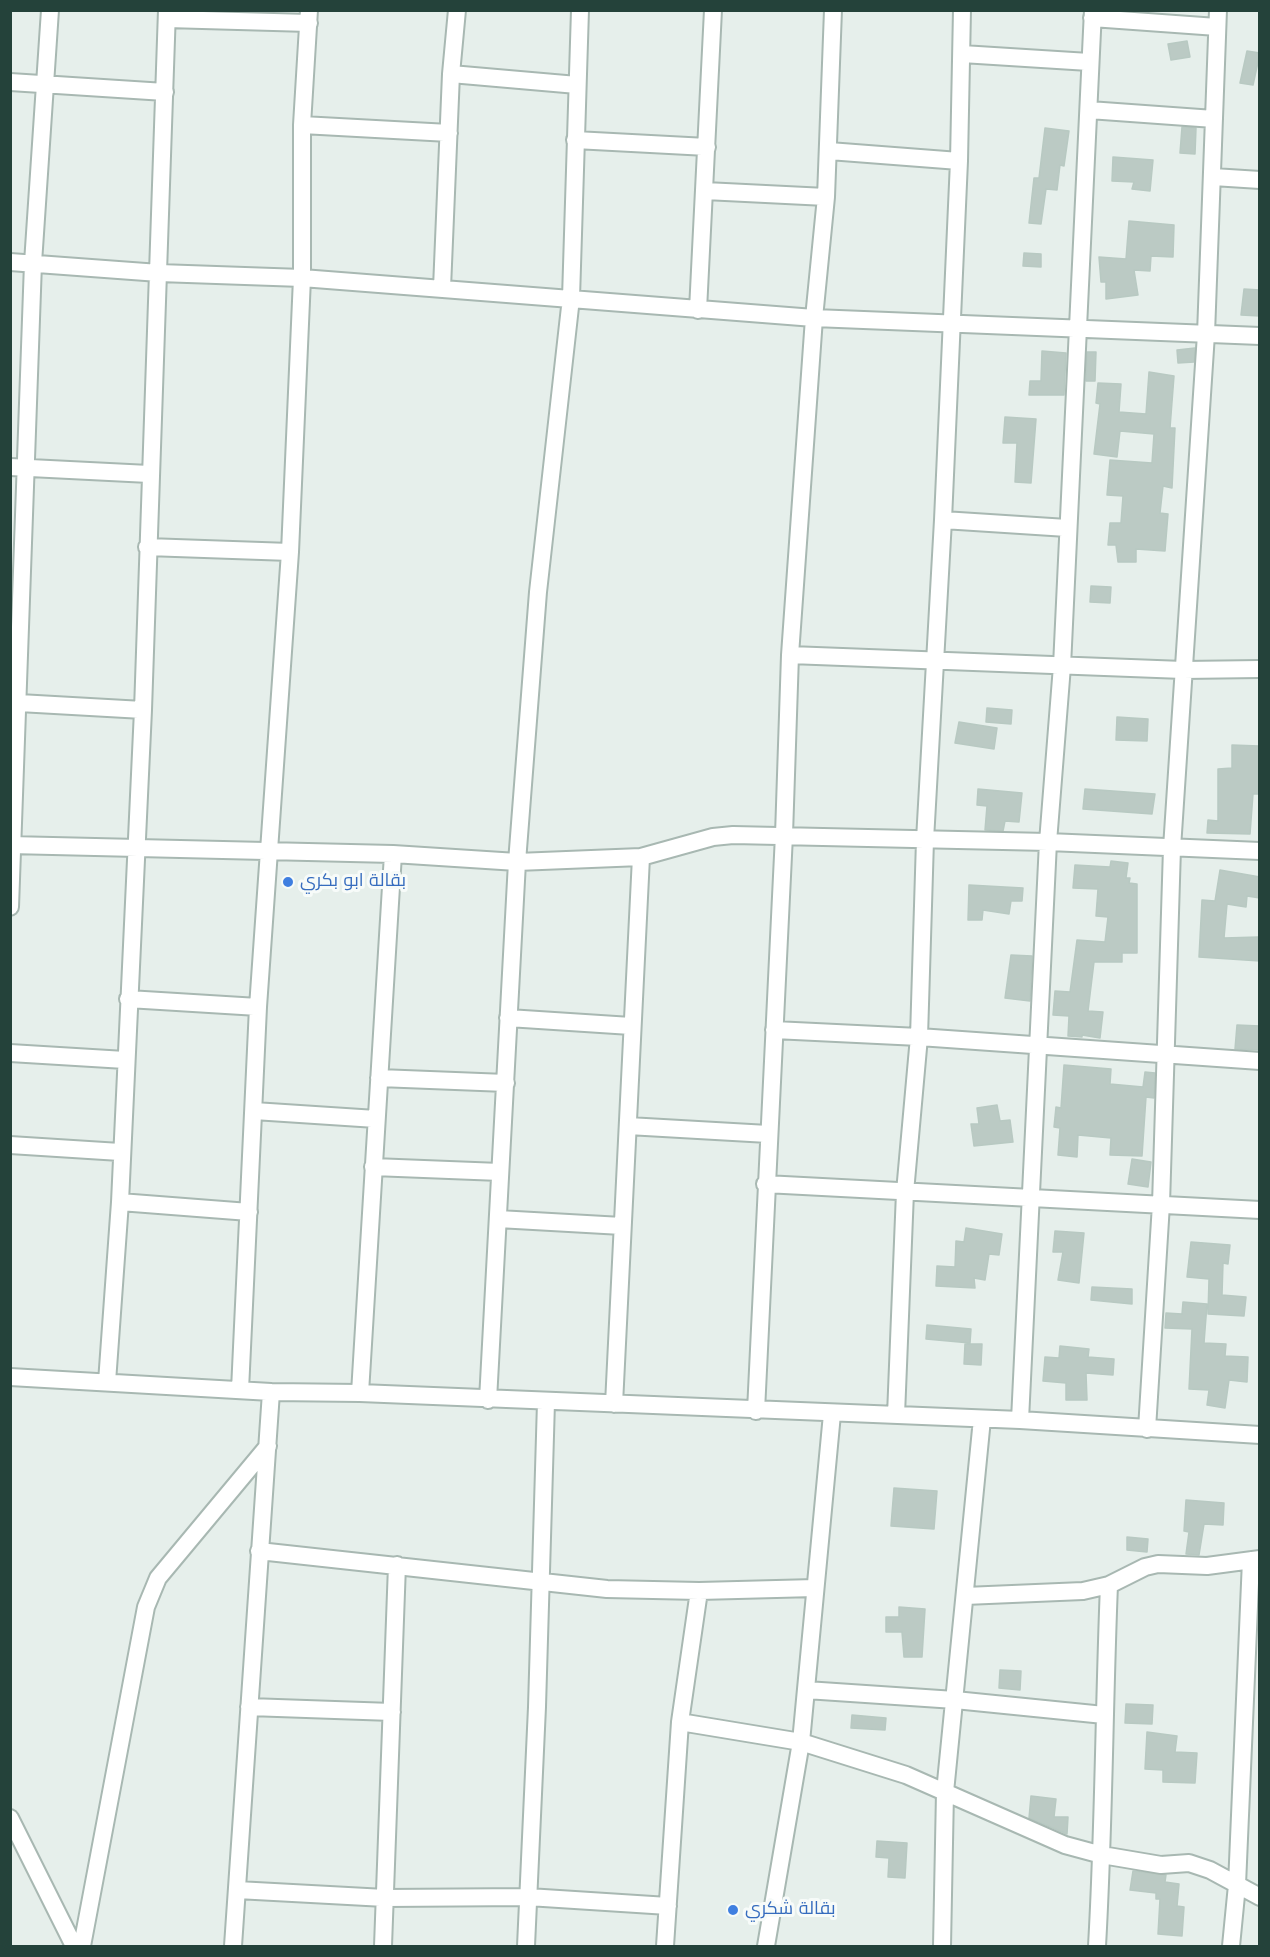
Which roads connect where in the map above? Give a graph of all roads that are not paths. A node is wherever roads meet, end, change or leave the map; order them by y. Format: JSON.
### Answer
{"nodes":[{"id":1,"x":50,"y":10,"type":"edge"},
{"id":2,"x":457,"y":10,"type":"edge"},
{"id":3,"x":580,"y":10,"type":"edge"},
{"id":4,"x":713,"y":10,"type":"edge"},
{"id":5,"x":962,"y":10,"type":"edge"},
{"id":6,"x":828,"y":11,"type":"edge"},
{"id":7,"x":1093,"y":14,"type":"edge"},
{"id":8,"x":167,"y":15,"type":"edge"},
{"id":9,"x":309,"y":17,"type":"edge"},
{"id":10,"x":1217,"y":19,"type":"edge"},
{"id":11,"x":962,"y":54,"type":"junction"},
{"id":12,"x":1089,"y":62,"type":"junction"},
{"id":13,"x":451,"y":74,"type":"junction"},
{"id":14,"x":10,"y":82,"type":"edge"},
{"id":15,"x":46,"y":84,"type":"junction"},
{"id":16,"x":577,"y":85,"type":"junction"},
{"id":17,"x":165,"y":92,"type":"junction"},
{"id":18,"x":1089,"y":111,"type":"junction"},
{"id":19,"x":1214,"y":119,"type":"junction"},
{"id":20,"x":302,"y":125,"type":"junction"},
{"id":21,"x":449,"y":133,"type":"junction"},
{"id":22,"x":575,"y":140,"type":"junction"},
{"id":23,"x":706,"y":147,"type":"junction"},
{"id":24,"x":829,"y":151,"type":"junction"},
{"id":25,"x":959,"y":161,"type":"junction"},
{"id":26,"x":1213,"y":177,"type":"junction"},
{"id":27,"x":1260,"y":180,"type":"edge"},
{"id":28,"x":705,"y":191,"type":"junction"},
{"id":29,"x":826,"y":198,"type":"junction"},
{"id":30,"x":10,"y":262,"type":"edge"},
{"id":31,"x":33,"y":263,"type":"junction"},
{"id":32,"x":159,"y":273,"type":"junction"},
{"id":33,"x":302,"y":278,"type":"junction"},
{"id":34,"x":442,"y":288,"type":"junction"},
{"id":35,"x":571,"y":298,"type":"junction"},
{"id":36,"x":698,"y":310,"type":"junction"},
{"id":37,"x":814,"y":318,"type":"junction"},
{"id":38,"x":952,"y":324,"type":"junction"},
{"id":39,"x":1078,"y":330,"type":"junction"},
{"id":40,"x":1206,"y":334,"type":"junction"},
{"id":41,"x":1260,"y":336,"type":"edge"},
{"id":42,"x":10,"y":467,"type":"edge"},
{"id":43,"x":28,"y":467,"type":"junction"},
{"id":44,"x":149,"y":474,"type":"junction"},
{"id":45,"x":943,"y":520,"type":"junction"},
{"id":46,"x":1067,"y":528,"type":"junction"},
{"id":47,"x":147,"y":547,"type":"junction"},
{"id":48,"x":290,"y":552,"type":"junction"},
{"id":49,"x":790,"y":655,"type":"junction"},
{"id":50,"x":935,"y":660,"type":"junction"},
{"id":51,"x":1062,"y":666,"type":"junction"},
{"id":52,"x":1260,"y":669,"type":"edge"},
{"id":53,"x":1183,"y":670,"type":"junction"},
{"id":54,"x":19,"y":703,"type":"junction"},
{"id":55,"x":143,"y":710,"type":"junction"},
{"id":56,"x":784,"y":835,"type":"junction"},
{"id":57,"x":925,"y":840,"type":"junction"},
{"id":58,"x":1048,"y":842,"type":"junction"},
{"id":59,"x":12,"y":845,"type":"edge"},
{"id":60,"x":1172,"y":848,"type":"junction"},
{"id":61,"x":136,"y":849,"type":"junction"},
{"id":62,"x":268,"y":851,"type":"junction"},
{"id":63,"x":1260,"y":852,"type":"edge"},
{"id":64,"x":393,"y":854,"type":"junction"},
{"id":65,"x":641,"y":857,"type":"junction"},
{"id":66,"x":517,"y":862,"type":"junction"},
{"id":67,"x":10,"y":907,"type":"edge"},
{"id":68,"x":128,"y":999,"type":"junction"},
{"id":69,"x":258,"y":1006,"type":"junction"},
{"id":70,"x":508,"y":1018,"type":"junction"},
{"id":71,"x":631,"y":1026,"type":"junction"},
{"id":72,"x":774,"y":1030,"type":"junction"},
{"id":73,"x":919,"y":1037,"type":"junction"},
{"id":74,"x":1038,"y":1047,"type":"junction"},
{"id":75,"x":10,"y":1053,"type":"edge"},
{"id":76,"x":1166,"y":1054,"type":"junction"},
{"id":77,"x":125,"y":1060,"type":"junction"},
{"id":78,"x":1260,"y":1061,"type":"edge"},
{"id":79,"x":379,"y":1078,"type":"junction"},
{"id":80,"x":506,"y":1083,"type":"junction"},
{"id":81,"x":254,"y":1112,"type":"junction"},
{"id":82,"x":376,"y":1119,"type":"junction"},
{"id":83,"x":628,"y":1126,"type":"junction"},
{"id":84,"x":768,"y":1134,"type":"junction"},
{"id":85,"x":10,"y":1145,"type":"edge"},
{"id":86,"x":120,"y":1152,"type":"junction"},
{"id":87,"x":374,"y":1167,"type":"junction"},
{"id":88,"x":501,"y":1172,"type":"junction"},
{"id":89,"x":765,"y":1184,"type":"junction"},
{"id":90,"x":905,"y":1192,"type":"junction"},
{"id":91,"x":1033,"y":1199,"type":"junction"},
{"id":92,"x":120,"y":1202,"type":"junction"},
{"id":93,"x":1161,"y":1204,"type":"junction"},
{"id":94,"x":1260,"y":1210,"type":"edge"},
{"id":95,"x":249,"y":1212,"type":"junction"},
{"id":96,"x":498,"y":1219,"type":"junction"},
{"id":97,"x":622,"y":1226,"type":"junction"},
{"id":98,"x":10,"y":1377,"type":"edge"},
{"id":99,"x":107,"y":1382,"type":"junction"},
{"id":100,"x":240,"y":1390,"type":"junction"},
{"id":101,"x":271,"y":1392,"type":"junction"},
{"id":102,"x":360,"y":1393,"type":"junction"},
{"id":103,"x":488,"y":1400,"type":"junction"},
{"id":104,"x":546,"y":1402,"type":"junction"},
{"id":105,"x":614,"y":1404,"type":"junction"},
{"id":106,"x":756,"y":1411,"type":"junction"},
{"id":107,"x":832,"y":1414,"type":"junction"},
{"id":108,"x":896,"y":1415,"type":"junction"},
{"id":109,"x":982,"y":1419,"type":"junction"},
{"id":110,"x":1020,"y":1420,"type":"junction"},
{"id":111,"x":1146,"y":1429,"type":"junction"},
{"id":112,"x":1260,"y":1435,"type":"edge"},
{"id":113,"x":268,"y":1446,"type":"junction"},
{"id":114,"x":259,"y":1551,"type":"junction"},
{"id":115,"x":1255,"y":1559,"type":"edge"},
{"id":116,"x":398,"y":1565,"type":"junction"},
{"id":117,"x":539,"y":1580,"type":"junction"},
{"id":118,"x":1110,"y":1585,"type":"junction"},
{"id":119,"x":815,"y":1588,"type":"junction"},
{"id":120,"x":699,"y":1592,"type":"junction"},
{"id":121,"x":965,"y":1596,"type":"junction"},
{"id":122,"x":806,"y":1690,"type":"junction"},
{"id":123,"x":955,"y":1700,"type":"junction"},
{"id":124,"x":249,"y":1707,"type":"junction"},
{"id":125,"x":392,"y":1712,"type":"junction"},
{"id":126,"x":1104,"y":1715,"type":"junction"},
{"id":127,"x":680,"y":1722,"type":"junction"},
{"id":128,"x":801,"y":1742,"type":"junction"},
{"id":129,"x":945,"y":1792,"type":"junction"},
{"id":130,"x":10,"y":1818,"type":"edge"},
{"id":131,"x":1102,"y":1855,"type":"junction"},
{"id":132,"x":1237,"y":1885,"type":"junction"},
{"id":133,"x":237,"y":1890,"type":"junction"},
{"id":134,"x":528,"y":1897,"type":"junction"},
{"id":135,"x":1260,"y":1897,"type":"edge"},
{"id":136,"x":385,"y":1898,"type":"junction"},
{"id":137,"x":668,"y":1906,"type":"junction"},
{"id":138,"x":74,"y":1947,"type":"edge"},
{"id":139,"x":81,"y":1947,"type":"edge"},
{"id":140,"x":233,"y":1947,"type":"edge"},
{"id":141,"x":383,"y":1947,"type":"edge"},
{"id":142,"x":526,"y":1947,"type":"edge"},
{"id":143,"x":665,"y":1947,"type":"edge"},
{"id":144,"x":766,"y":1947,"type":"edge"},
{"id":145,"x":942,"y":1947,"type":"edge"},
{"id":146,"x":1096,"y":1947,"type":"edge"},
{"id":147,"x":1231,"y":1947,"type":"edge"}],
"edges":[{"from":1,"to":15,"type":"street"},
{"from":2,"to":13,"type":"street"},
{"from":3,"to":16,"type":"street"},
{"from":4,"to":23,"type":"street"},
{"from":5,"to":11,"type":"street"},
{"from":6,"to":24,"type":"street"},
{"from":7,"to":10,"type":"street"},
{"from":7,"to":12,"type":"street"},
{"from":8,"to":9,"type":"street"},
{"from":8,"to":17,"type":"street"},
{"from":9,"to":20,"type":"street"},
{"from":10,"to":19,"type":"street"},
{"from":11,"to":12,"type":"street"},
{"from":11,"to":25,"type":"street"},
{"from":12,"to":18,"type":"street"},
{"from":13,"to":16,"type":"street"},
{"from":13,"to":21,"type":"street"},
{"from":14,"to":15,"type":"street"},
{"from":15,"to":17,"type":"street"},
{"from":15,"to":31,"type":"street"},
{"from":16,"to":22,"type":"street"},
{"from":17,"to":32,"type":"street"},
{"from":18,"to":19,"type":"street"},
{"from":18,"to":39,"type":"street"},
{"from":19,"to":26,"type":"street"},
{"from":20,"to":21,"type":"street"},
{"from":20,"to":33,"type":"street"},
{"from":21,"to":34,"type":"street"},
{"from":22,"to":23,"type":"street"},
{"from":22,"to":35,"type":"street"},
{"from":23,"to":28,"type":"street"},
{"from":24,"to":25,"type":"street"},
{"from":24,"to":29,"type":"street"},
{"from":25,"to":38,"type":"street"},
{"from":26,"to":27,"type":"street"},
{"from":26,"to":40,"type":"street"},
{"from":28,"to":29,"type":"street"},
{"from":28,"to":36,"type":"street"},
{"from":29,"to":37,"type":"street"},
{"from":30,"to":31,"type":"street"},
{"from":31,"to":32,"type":"street"},
{"from":31,"to":43,"type":"street"},
{"from":32,"to":33,"type":"street"},
{"from":32,"to":44,"type":"street"},
{"from":33,"to":34,"type":"street"},
{"from":33,"to":48,"type":"street"},
{"from":34,"to":35,"type":"street"},
{"from":35,"to":36,"type":"street"},
{"from":35,"to":66,"type":"street"},
{"from":36,"to":37,"type":"street"},
{"from":37,"to":38,"type":"street"},
{"from":37,"to":49,"type":"street"},
{"from":38,"to":39,"type":"street"},
{"from":38,"to":45,"type":"street"},
{"from":39,"to":40,"type":"street"},
{"from":39,"to":46,"type":"street"},
{"from":40,"to":41,"type":"street"},
{"from":40,"to":53,"type":"street"},
{"from":42,"to":43,"type":"street"},
{"from":43,"to":44,"type":"street"},
{"from":43,"to":54,"type":"street"},
{"from":44,"to":47,"type":"street"},
{"from":45,"to":46,"type":"street"},
{"from":45,"to":50,"type":"street"},
{"from":46,"to":51,"type":"street"},
{"from":47,"to":48,"type":"street"},
{"from":47,"to":55,"type":"street"},
{"from":48,"to":62,"type":"street"},
{"from":49,"to":50,"type":"street"},
{"from":49,"to":56,"type":"street"},
{"from":50,"to":51,"type":"street"},
{"from":50,"to":57,"type":"street"},
{"from":51,"to":53,"type":"street"},
{"from":51,"to":58,"type":"street"},
{"from":52,"to":53,"type":"street"},
{"from":53,"to":60,"type":"street"},
{"from":54,"to":55,"type":"street"},
{"from":54,"to":59,"type":"street"},
{"from":55,"to":61,"type":"street"},
{"from":56,"to":57,"type":"street"},
{"from":56,"to":65,"type":"street"},
{"from":56,"to":72,"type":"street"},
{"from":57,"to":58,"type":"street"},
{"from":57,"to":73,"type":"street"},
{"from":58,"to":60,"type":"street"},
{"from":58,"to":74,"type":"street"},
{"from":59,"to":61,"type":"street"},
{"from":59,"to":67,"type":"street"},
{"from":60,"to":63,"type":"street"},
{"from":60,"to":76,"type":"street"},
{"from":61,"to":62,"type":"street"},
{"from":61,"to":68,"type":"street"},
{"from":62,"to":64,"type":"street"},
{"from":62,"to":69,"type":"street"},
{"from":64,"to":66,"type":"street"},
{"from":64,"to":79,"type":"street"},
{"from":65,"to":66,"type":"street"},
{"from":65,"to":71,"type":"street"},
{"from":66,"to":70,"type":"street"},
{"from":68,"to":69,"type":"street"},
{"from":68,"to":77,"type":"street"},
{"from":69,"to":81,"type":"street"},
{"from":70,"to":71,"type":"street"},
{"from":70,"to":80,"type":"street"},
{"from":71,"to":83,"type":"street"},
{"from":72,"to":73,"type":"street"},
{"from":72,"to":84,"type":"street"},
{"from":73,"to":74,"type":"street"},
{"from":73,"to":90,"type":"street"},
{"from":74,"to":76,"type":"street"},
{"from":74,"to":91,"type":"street"},
{"from":75,"to":77,"type":"street"},
{"from":76,"to":78,"type":"street"},
{"from":76,"to":93,"type":"street"},
{"from":77,"to":86,"type":"street"},
{"from":79,"to":80,"type":"street"},
{"from":79,"to":82,"type":"street"},
{"from":80,"to":88,"type":"street"},
{"from":81,"to":82,"type":"street"},
{"from":81,"to":95,"type":"street"},
{"from":82,"to":87,"type":"street"},
{"from":83,"to":84,"type":"street"},
{"from":83,"to":97,"type":"street"},
{"from":84,"to":89,"type":"street"},
{"from":85,"to":86,"type":"street"},
{"from":86,"to":92,"type":"street"},
{"from":87,"to":88,"type":"street"},
{"from":87,"to":102,"type":"street"},
{"from":88,"to":96,"type":"street"},
{"from":89,"to":90,"type":"street"},
{"from":89,"to":106,"type":"street"},
{"from":90,"to":91,"type":"street"},
{"from":90,"to":108,"type":"street"},
{"from":91,"to":93,"type":"street"},
{"from":91,"to":110,"type":"street"},
{"from":92,"to":95,"type":"street"},
{"from":92,"to":99,"type":"street"},
{"from":93,"to":94,"type":"street"},
{"from":93,"to":111,"type":"street"},
{"from":95,"to":100,"type":"street"},
{"from":96,"to":97,"type":"street"},
{"from":96,"to":103,"type":"street"},
{"from":97,"to":105,"type":"street"},
{"from":98,"to":99,"type":"street"},
{"from":99,"to":100,"type":"street"},
{"from":100,"to":101,"type":"street"},
{"from":101,"to":102,"type":"street"},
{"from":101,"to":113,"type":"street"},
{"from":102,"to":103,"type":"street"},
{"from":103,"to":104,"type":"street"},
{"from":104,"to":105,"type":"street"},
{"from":104,"to":117,"type":"street"},
{"from":105,"to":106,"type":"street"},
{"from":106,"to":107,"type":"street"},
{"from":107,"to":108,"type":"street"},
{"from":107,"to":119,"type":"street"},
{"from":108,"to":109,"type":"street"},
{"from":109,"to":110,"type":"street"},
{"from":109,"to":121,"type":"street"},
{"from":110,"to":111,"type":"street"},
{"from":111,"to":112,"type":"street"},
{"from":113,"to":114,"type":"street"},
{"from":113,"to":139,"type":"street"},
{"from":114,"to":116,"type":"street"},
{"from":114,"to":124,"type":"street"},
{"from":115,"to":118,"type":"street"},
{"from":115,"to":132,"type":"street"},
{"from":116,"to":117,"type":"street"},
{"from":116,"to":125,"type":"street"},
{"from":117,"to":120,"type":"street"},
{"from":117,"to":134,"type":"street"},
{"from":118,"to":121,"type":"street"},
{"from":118,"to":126,"type":"street"},
{"from":119,"to":120,"type":"street"},
{"from":119,"to":122,"type":"street"},
{"from":120,"to":127,"type":"street"},
{"from":121,"to":123,"type":"street"},
{"from":122,"to":123,"type":"street"},
{"from":122,"to":128,"type":"street"},
{"from":123,"to":126,"type":"street"},
{"from":123,"to":129,"type":"street"},
{"from":124,"to":125,"type":"street"},
{"from":124,"to":133,"type":"street"},
{"from":125,"to":136,"type":"street"},
{"from":126,"to":131,"type":"street"},
{"from":127,"to":128,"type":"street"},
{"from":127,"to":137,"type":"street"},
{"from":128,"to":129,"type":"street"},
{"from":128,"to":144,"type":"street"},
{"from":129,"to":131,"type":"street"},
{"from":129,"to":145,"type":"street"},
{"from":130,"to":138,"type":"street"},
{"from":131,"to":132,"type":"street"},
{"from":131,"to":146,"type":"street"},
{"from":132,"to":135,"type":"street"},
{"from":132,"to":147,"type":"street"},
{"from":133,"to":136,"type":"street"},
{"from":133,"to":140,"type":"street"},
{"from":134,"to":136,"type":"street"},
{"from":134,"to":137,"type":"street"},
{"from":134,"to":142,"type":"street"},
{"from":136,"to":141,"type":"street"},
{"from":137,"to":143,"type":"street"}]}
